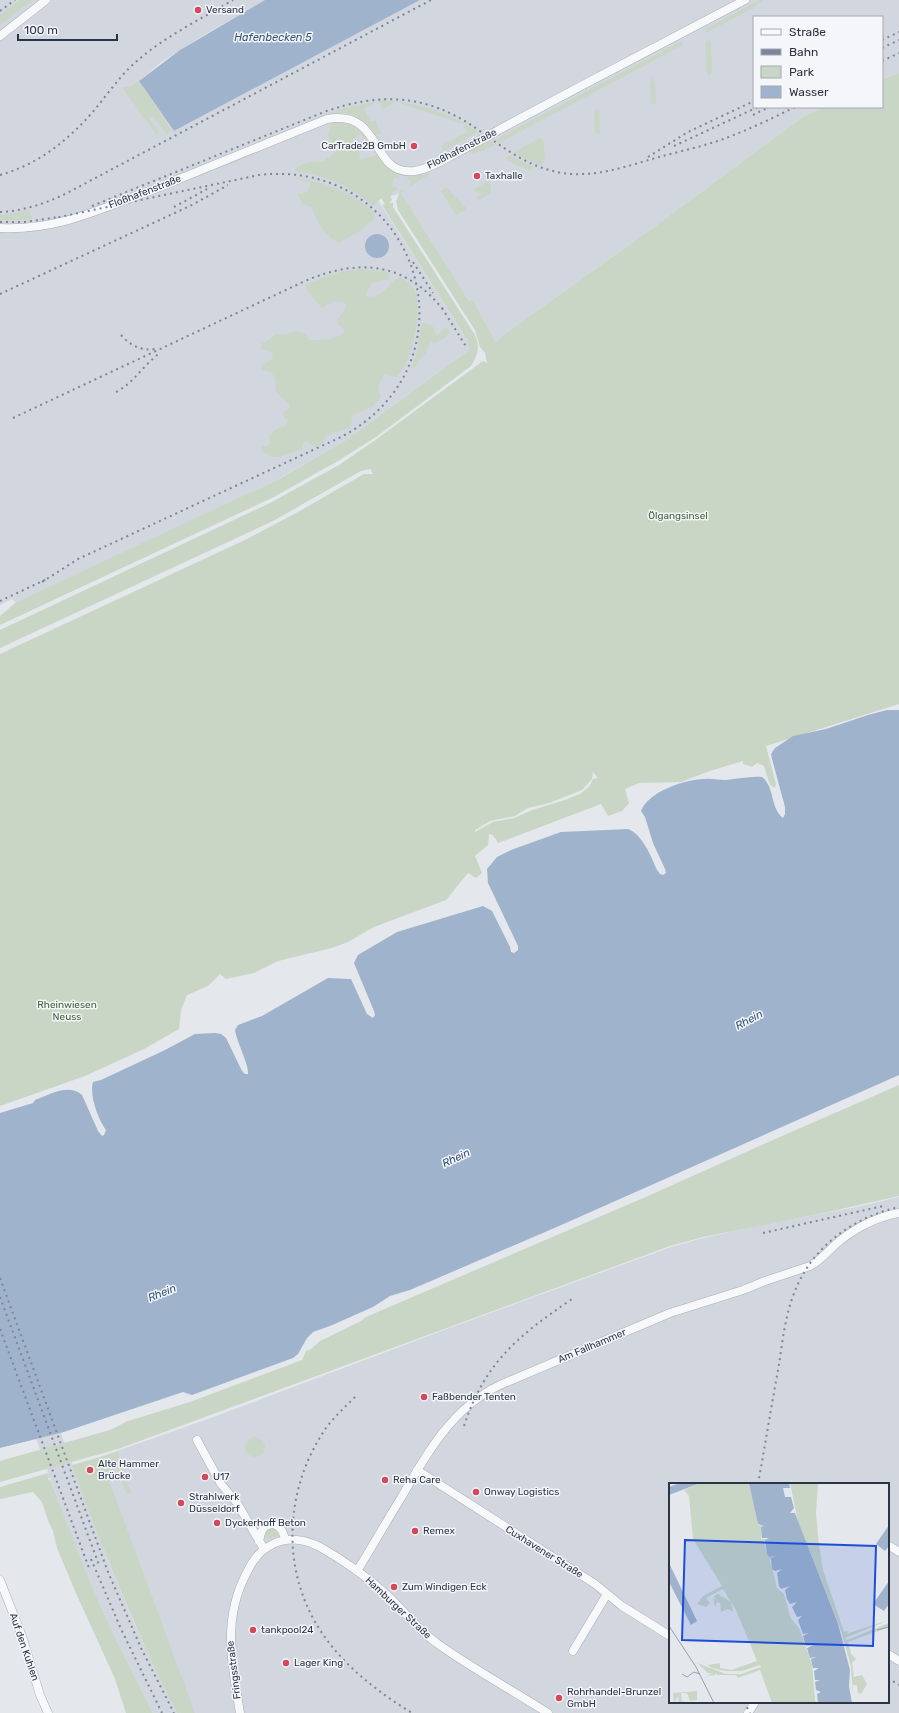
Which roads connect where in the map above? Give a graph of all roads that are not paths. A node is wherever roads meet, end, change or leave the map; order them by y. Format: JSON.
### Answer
{"nodes":[{"id":1,"x":46,"y":0,"type":"edge"},
{"id":2,"x":745,"y":0,"type":"edge"},
{"id":3,"x":0,"y":36,"type":"edge"},
{"id":4,"x":0,"y":228,"type":"edge"},
{"id":5,"x":899,"y":1213,"type":"edge"},
{"id":6,"x":197,"y":1440,"type":"dead end"},
{"id":7,"x":417,"y":1470,"type":"junction"},
{"id":8,"x":285,"y":1540,"type":"junction"},
{"id":9,"x":260,"y":1541,"type":"junction"},
{"id":10,"x":889,"y":1546,"type":"edge"},
{"id":11,"x":264,"y":1549,"type":"junction"},
{"id":12,"x":899,"y":1552,"type":"edge"},
{"id":13,"x":357,"y":1571,"type":"junction"},
{"id":14,"x":0,"y":1580,"type":"edge"},
{"id":15,"x":607,"y":1594,"type":"junction"},
{"id":16,"x":669,"y":1635,"type":"edge"},
{"id":17,"x":573,"y":1651,"type":"dead end"},
{"id":18,"x":889,"y":1655,"type":"edge"},
{"id":19,"x":899,"y":1661,"type":"edge"},
{"id":20,"x":754,"y":1703,"type":"edge"},
{"id":21,"x":48,"y":1713,"type":"edge"},
{"id":22,"x":240,"y":1713,"type":"edge"},
{"id":23,"x":548,"y":1713,"type":"edge"},
{"id":24,"x":748,"y":1713,"type":"edge"}],
"edges":[{"from":1,"to":3,"type":"street"},
{"from":2,"to":4,"type":"street","name":"Floßhafenstraße"},
{"from":5,"to":7,"type":"street","name":"Am Fallhammer"},
{"from":6,"to":9,"type":"street"},
{"from":7,"to":13,"type":"street","name":"Am Fallhammer"},
{"from":7,"to":15,"type":"street","name":"Cuxhavener Straße"},
{"from":8,"to":9,"type":"street"},
{"from":8,"to":11,"type":"street","name":"Hamburger Straße"},
{"from":8,"to":13,"type":"street","name":"Hamburger Straße"},
{"from":9,"to":11,"type":"street"},
{"from":10,"to":12,"type":"street"},
{"from":11,"to":22,"type":"street","name":"Fringsstraße"},
{"from":13,"to":23,"type":"street","name":"Hamburger Straße"},
{"from":14,"to":21,"type":"street","name":"Auf den Kuhlen"},
{"from":15,"to":16,"type":"street","name":"Cuxhavener Straße"},
{"from":15,"to":17,"type":"street"},
{"from":18,"to":19,"type":"street"},
{"from":20,"to":24,"type":"street"}]}
